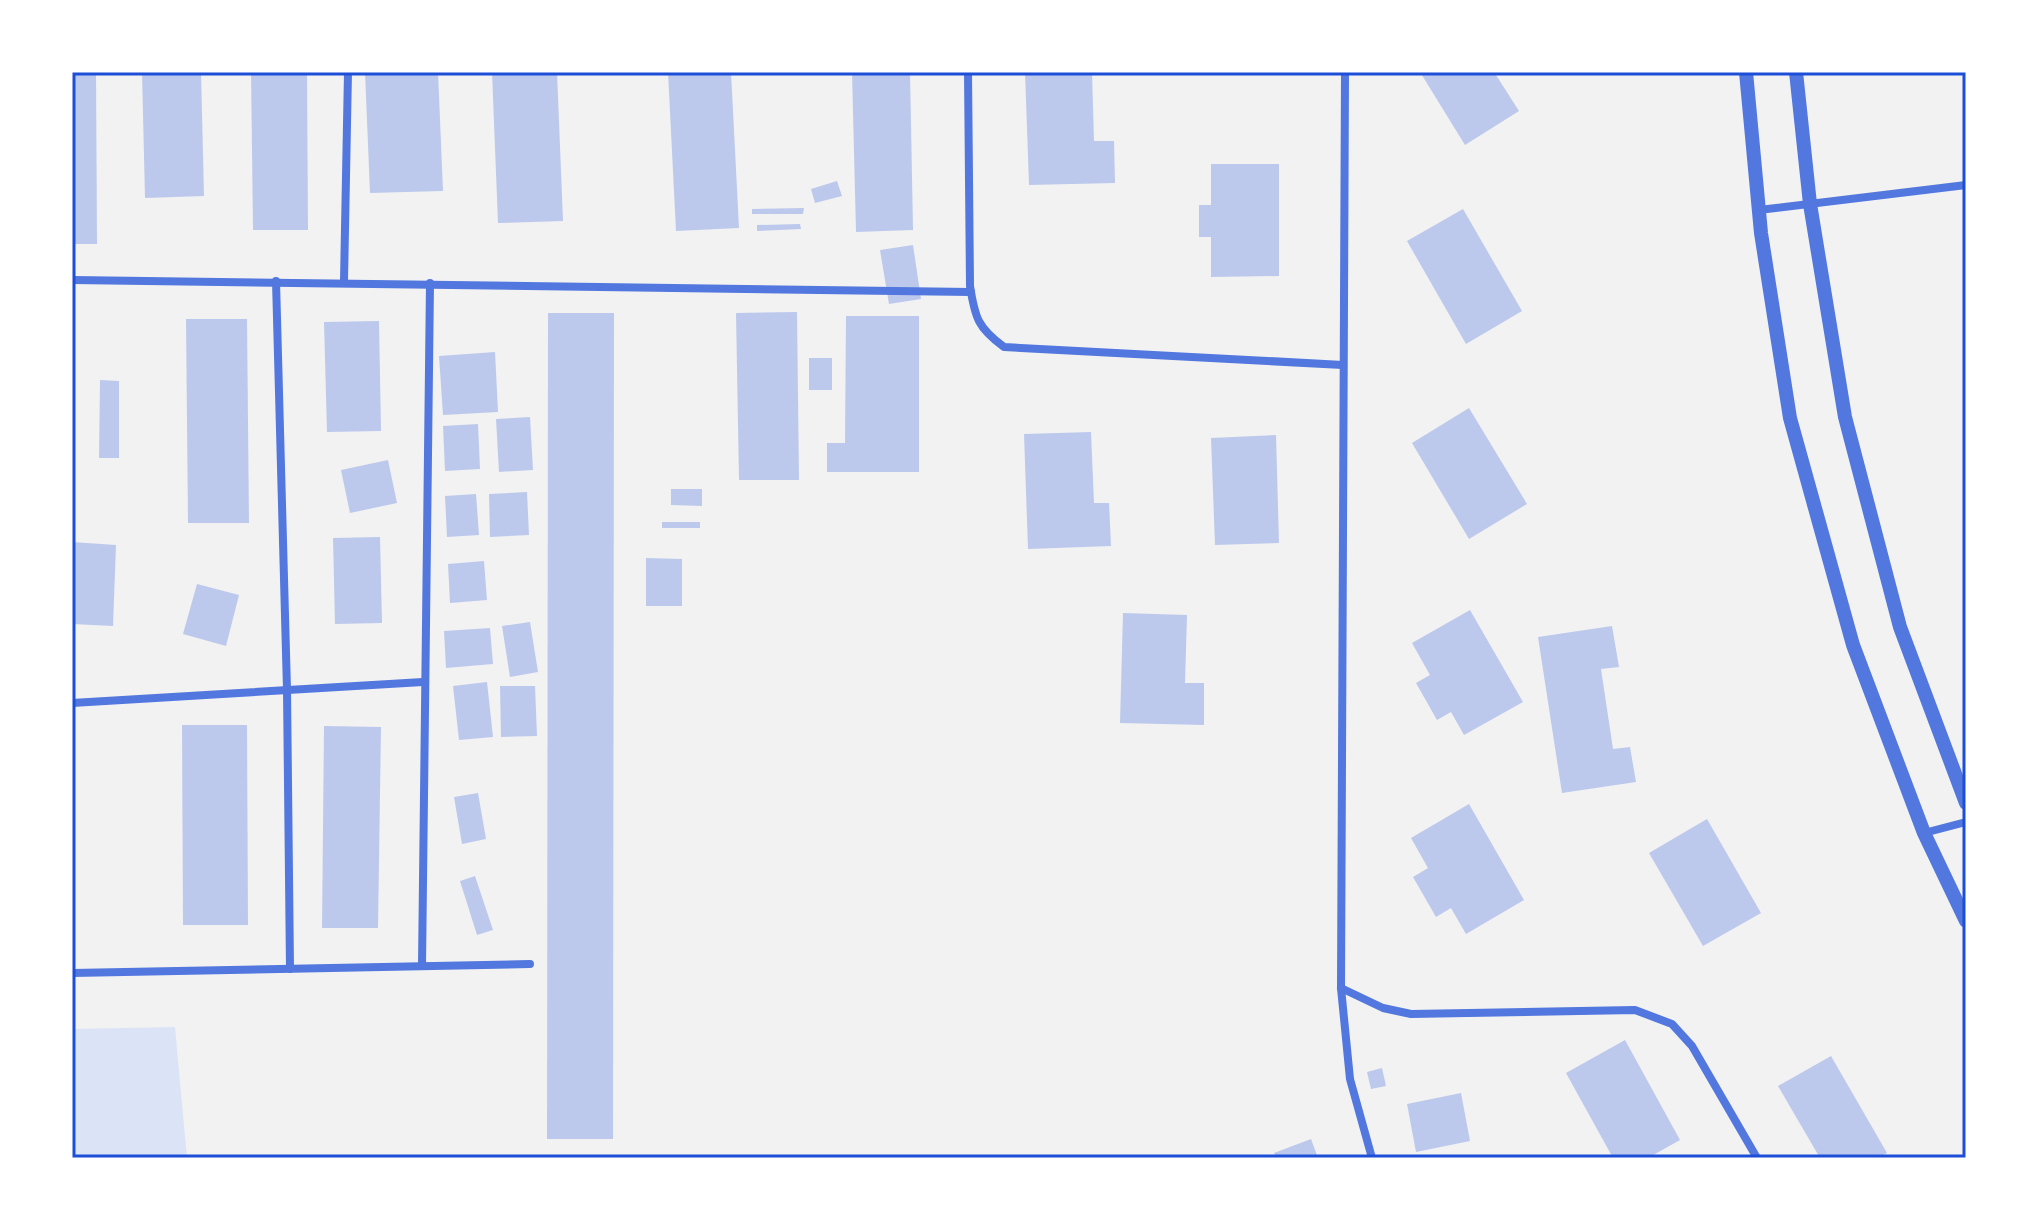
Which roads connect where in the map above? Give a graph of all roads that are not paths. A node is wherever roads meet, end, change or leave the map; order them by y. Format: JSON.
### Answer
{"nodes":[{"id":1,"x":348,"y":72,"type":"edge"},
{"id":2,"x":968,"y":72,"type":"edge"},
{"id":3,"x":1345,"y":72,"type":"edge"},
{"id":4,"x":1746,"y":72,"type":"edge"},
{"id":5,"x":1796,"y":72,"type":"edge"},
{"id":6,"x":1966,"y":185,"type":"edge"},
{"id":7,"x":1810,"y":204,"type":"junction"},
{"id":8,"x":1759,"y":210,"type":"junction"},
{"id":9,"x":72,"y":280,"type":"edge"},
{"id":10,"x":276,"y":281,"type":"junction"},
{"id":11,"x":344,"y":281,"type":"junction"},
{"id":12,"x":430,"y":283,"type":"junction"},
{"id":13,"x":971,"y":292,"type":"junction"},
{"id":14,"x":1343,"y":365,"type":"junction"},
{"id":15,"x":423,"y":682,"type":"junction"},
{"id":16,"x":287,"y":690,"type":"junction"},
{"id":17,"x":72,"y":703,"type":"edge"},
{"id":18,"x":1966,"y":803,"type":"edge"},
{"id":19,"x":1966,"y":822,"type":"edge"},
{"id":20,"x":1924,"y":833,"type":"junction"},
{"id":21,"x":1966,"y":921,"type":"edge"},
{"id":22,"x":530,"y":964,"type":"dead end"},
{"id":23,"x":422,"y":966,"type":"junction"},
{"id":24,"x":290,"y":969,"type":"junction"},
{"id":25,"x":72,"y":973,"type":"edge"},
{"id":26,"x":1341,"y":988,"type":"junction"},
{"id":27,"x":1372,"y":1158,"type":"edge"},
{"id":28,"x":1757,"y":1158,"type":"edge"}],
"edges":[{"from":1,"to":11,"type":"street"},
{"from":2,"to":13,"type":"street"},
{"from":3,"to":14,"type":"street"},
{"from":4,"to":8,"type":"street"},
{"from":5,"to":7,"type":"street"},
{"from":6,"to":7,"type":"street"},
{"from":7,"to":8,"type":"street"},
{"from":7,"to":18,"type":"street"},
{"from":8,"to":20,"type":"street"},
{"from":9,"to":10,"type":"street"},
{"from":10,"to":11,"type":"street"},
{"from":10,"to":16,"type":"street"},
{"from":11,"to":12,"type":"street"},
{"from":12,"to":13,"type":"street"},
{"from":12,"to":15,"type":"street"},
{"from":13,"to":14,"type":"street"},
{"from":14,"to":26,"type":"street"},
{"from":15,"to":16,"type":"street"},
{"from":15,"to":23,"type":"street"},
{"from":16,"to":17,"type":"street"},
{"from":16,"to":24,"type":"street"},
{"from":19,"to":20,"type":"street"},
{"from":20,"to":21,"type":"street"},
{"from":22,"to":23,"type":"street"},
{"from":23,"to":24,"type":"street"},
{"from":24,"to":25,"type":"street"},
{"from":26,"to":27,"type":"street"},
{"from":26,"to":28,"type":"street"}]}
